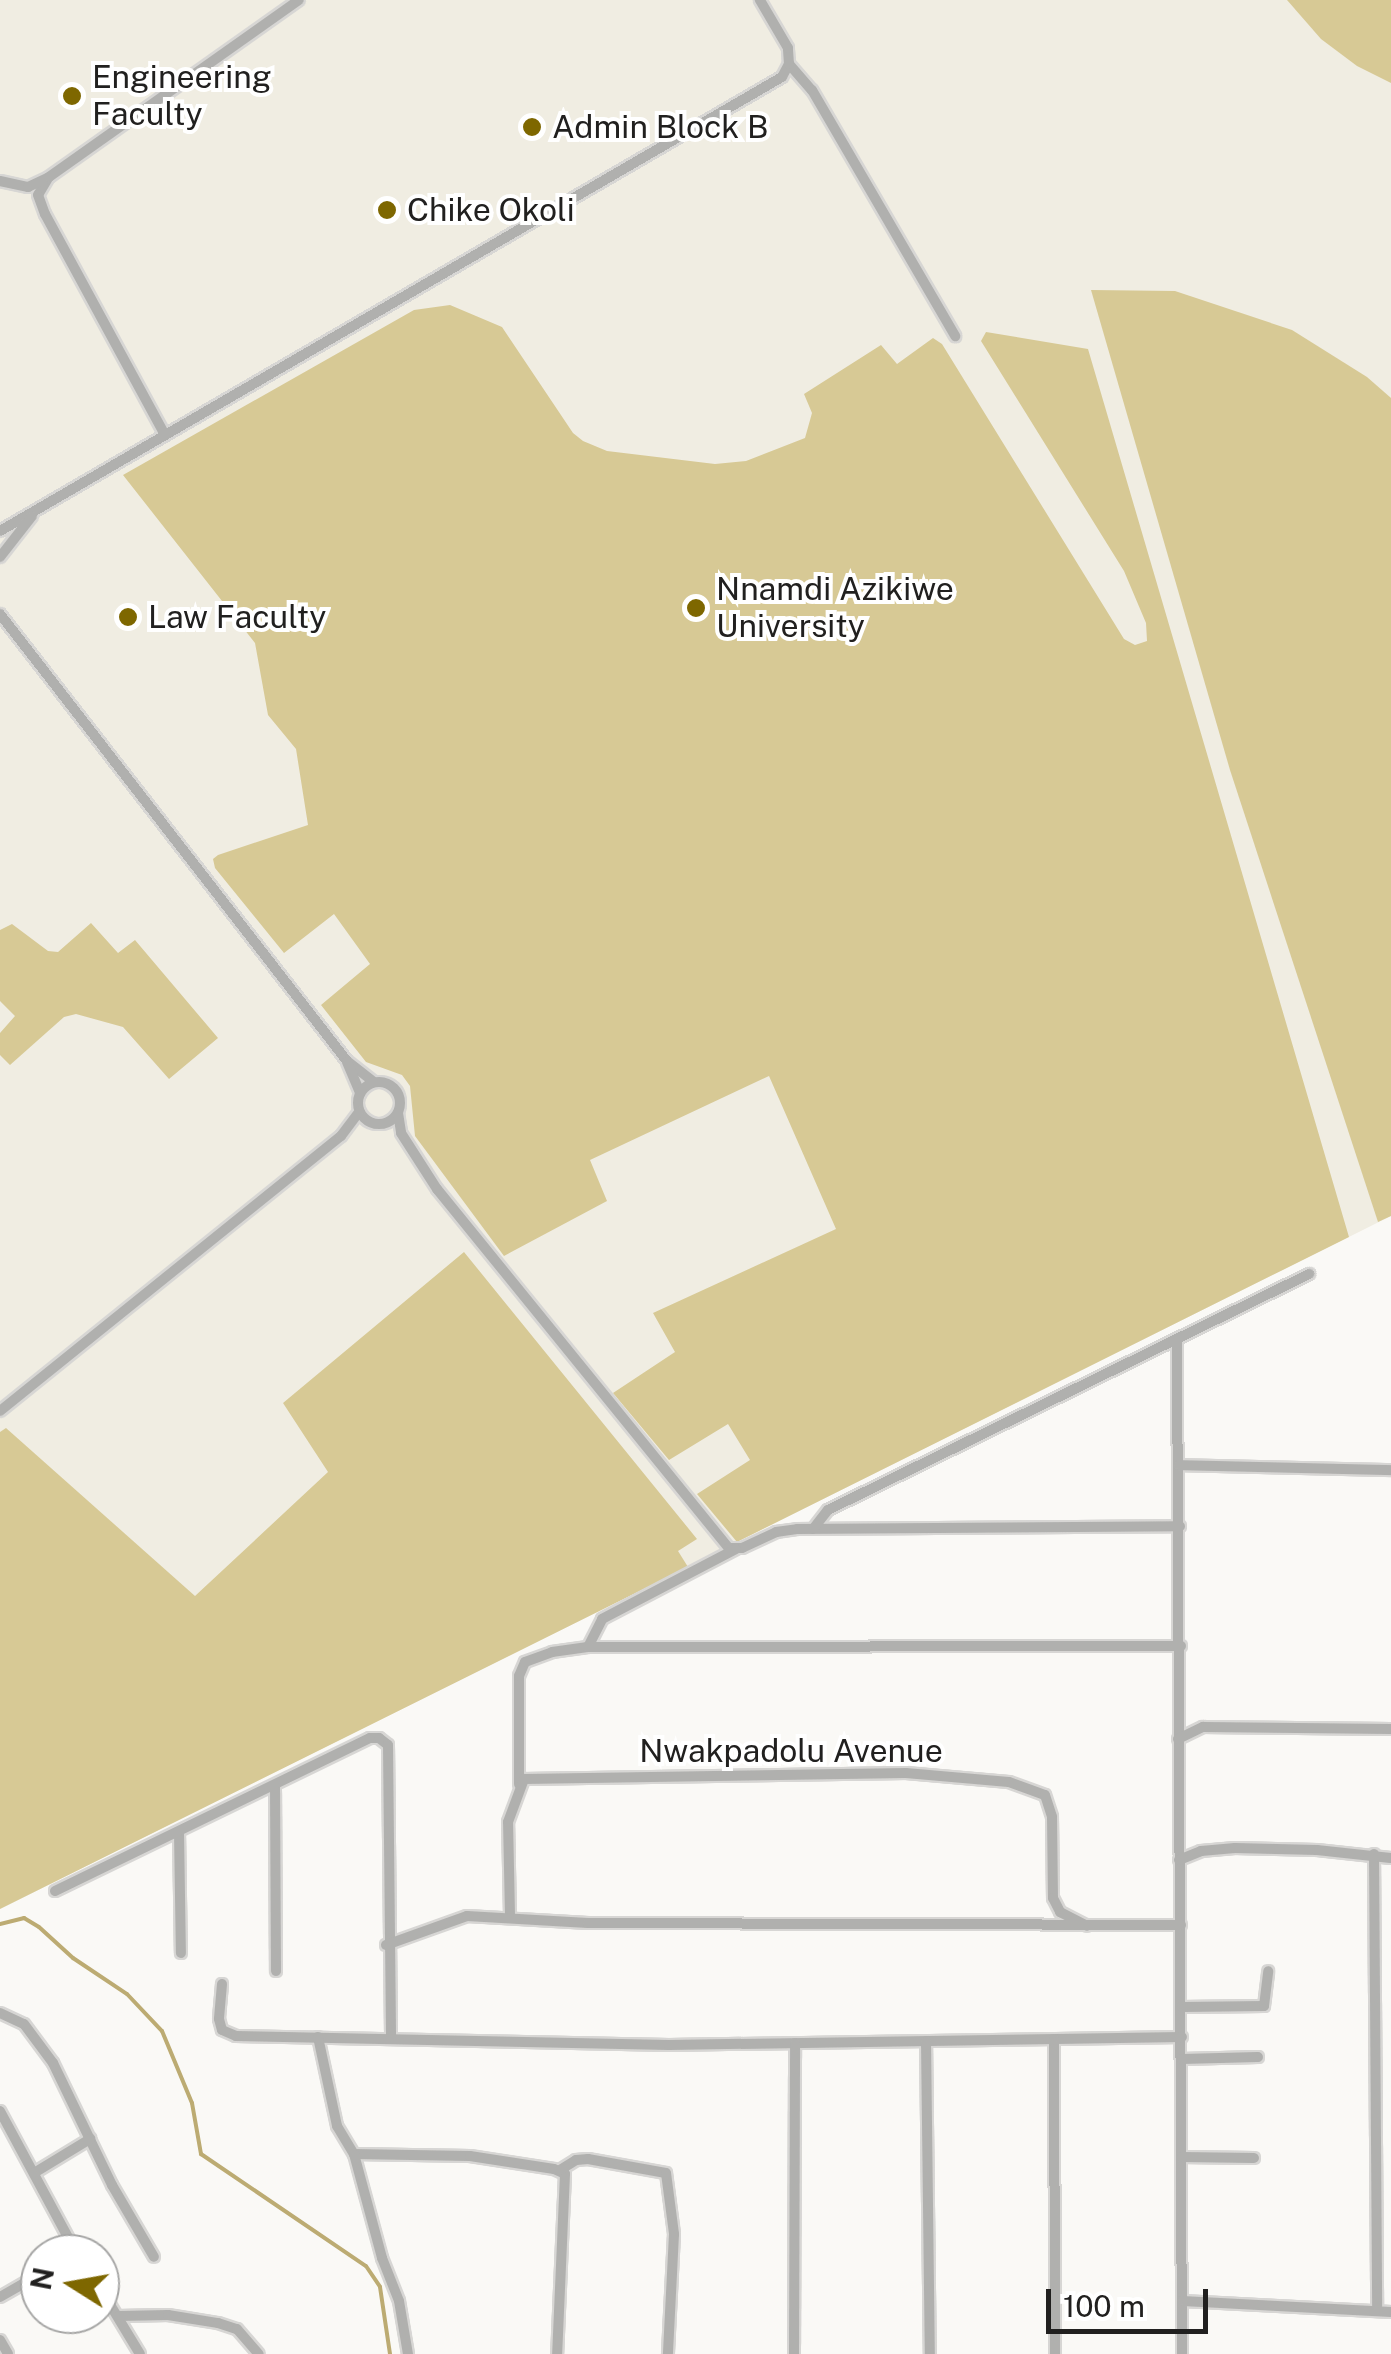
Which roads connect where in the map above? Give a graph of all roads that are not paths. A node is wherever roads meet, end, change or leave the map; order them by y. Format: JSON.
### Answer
{"nodes":[{"id":1,"x":299,"y":0,"type":"edge"},
{"id":2,"x":760,"y":0,"type":"edge"},
{"id":3,"x":790,"y":64,"type":"junction"},
{"id":4,"x":49,"y":177,"type":"junction"},
{"id":5,"x":0,"y":182,"type":"edge"},
{"id":6,"x":28,"y":187,"type":"junction"},
{"id":7,"x":38,"y":195,"type":"junction"},
{"id":8,"x":954,"y":336,"type":"dead end"},
{"id":9,"x":165,"y":435,"type":"junction"},
{"id":10,"x":39,"y":508,"type":"junction"},
{"id":11,"x":0,"y":531,"type":"edge"},
{"id":12,"x":0,"y":557,"type":"edge"},
{"id":13,"x":0,"y":614,"type":"edge"},
{"id":14,"x":347,"y":1061,"type":"junction"},
{"id":15,"x":374,"y":1082,"type":"junction"},
{"id":16,"x":360,"y":1093,"type":"junction"},
{"id":17,"x":359,"y":1112,"type":"junction"},
{"id":18,"x":398,"y":1113,"type":"junction"},
{"id":19,"x":378,"y":1124,"type":"junction"},
{"id":20,"x":401,"y":1134,"type":"junction"},
{"id":21,"x":341,"y":1136,"type":"junction"},
{"id":22,"x":1310,"y":1274,"type":"dead end"},
{"id":23,"x":1177,"y":1340,"type":"junction"},
{"id":24,"x":0,"y":1412,"type":"edge"},
{"id":25,"x":1179,"y":1466,"type":"junction"},
{"id":26,"x":1391,"y":1470,"type":"edge"},
{"id":27,"x":1180,"y":1526,"type":"junction"},
{"id":28,"x":813,"y":1529,"type":"junction"},
{"id":29,"x":736,"y":1549,"type":"junction"},
{"id":30,"x":1181,"y":1646,"type":"junction"},
{"id":31,"x":588,"y":1647,"type":"junction"},
{"id":32,"x":1391,"y":1729,"type":"edge"},
{"id":33,"x":1178,"y":1739,"type":"junction"},
{"id":34,"x":519,"y":1784,"type":"junction"},
{"id":35,"x":274,"y":1786,"type":"junction"},
{"id":36,"x":180,"y":1832,"type":"junction"},
{"id":37,"x":1374,"y":1854,"type":"junction"},
{"id":38,"x":1391,"y":1858,"type":"edge"},
{"id":39,"x":1179,"y":1860,"type":"junction"},
{"id":40,"x":55,"y":1891,"type":"dead end"},
{"id":41,"x":510,"y":1916,"type":"junction"},
{"id":42,"x":1181,"y":1925,"type":"junction"},
{"id":43,"x":1087,"y":1926,"type":"junction"},
{"id":44,"x":386,"y":1944,"type":"junction"},
{"id":45,"x":181,"y":1954,"type":"dead end"},
{"id":46,"x":1268,"y":1970,"type":"dead end"},
{"id":47,"x":276,"y":1971,"type":"dead end"},
{"id":48,"x":222,"y":1984,"type":"dead end"},
{"id":49,"x":1182,"y":2007,"type":"junction"},
{"id":50,"x":0,"y":2013,"type":"edge"},
{"id":51,"x":391,"y":2036,"type":"junction"},
{"id":52,"x":318,"y":2037,"type":"junction"},
{"id":53,"x":1182,"y":2037,"type":"junction"},
{"id":54,"x":1054,"y":2039,"type":"junction"},
{"id":55,"x":926,"y":2041,"type":"junction"},
{"id":56,"x":794,"y":2043,"type":"junction"},
{"id":57,"x":1258,"y":2057,"type":"dead end"},
{"id":58,"x":1182,"y":2059,"type":"junction"},
{"id":59,"x":0,"y":2111,"type":"edge"},
{"id":60,"x":90,"y":2139,"type":"junction"},
{"id":61,"x":354,"y":2154,"type":"junction"},
{"id":62,"x":1182,"y":2157,"type":"junction"},
{"id":63,"x":1254,"y":2158,"type":"dead end"},
{"id":64,"x":560,"y":2170,"type":"junction"},
{"id":65,"x":34,"y":2173,"type":"junction"},
{"id":66,"x":66,"y":2234,"type":"edge"},
{"id":67,"x":154,"y":2257,"type":"dead end"},
{"id":68,"x":1183,"y":2301,"type":"junction"},
{"id":69,"x":1377,"y":2311,"type":"junction"},
{"id":70,"x":1391,"y":2312,"type":"edge"},
{"id":71,"x":120,"y":2316,"type":"edge"},
{"id":72,"x":120,"y":2318,"type":"edge"},
{"id":73,"x":0,"y":2340,"type":"edge"},
{"id":74,"x":8,"y":2354,"type":"edge"},
{"id":75,"x":140,"y":2354,"type":"edge"},
{"id":76,"x":258,"y":2354,"type":"edge"},
{"id":77,"x":408,"y":2354,"type":"edge"},
{"id":78,"x":556,"y":2354,"type":"edge"},
{"id":79,"x":668,"y":2354,"type":"edge"},
{"id":80,"x":794,"y":2354,"type":"edge"},
{"id":81,"x":930,"y":2354,"type":"edge"},
{"id":82,"x":1055,"y":2354,"type":"edge"},
{"id":83,"x":1182,"y":2354,"type":"edge"}],
"edges":[{"from":1,"to":4,"type":"street"},
{"from":2,"to":3,"type":"street"},
{"from":3,"to":8,"type":"street"},
{"from":3,"to":9,"type":"street"},
{"from":4,"to":6,"type":"street"},
{"from":4,"to":7,"type":"street"},
{"from":5,"to":6,"type":"street"},
{"from":6,"to":7,"type":"street"},
{"from":7,"to":9,"type":"street"},
{"from":9,"to":10,"type":"street"},
{"from":10,"to":11,"type":"street"},
{"from":10,"to":12,"type":"street"},
{"from":13,"to":14,"type":"street"},
{"from":14,"to":15,"type":"street"},
{"from":14,"to":16,"type":"street"},
{"from":15,"to":16,"type":"street"},
{"from":15,"to":18,"type":"street"},
{"from":16,"to":17,"type":"street"},
{"from":17,"to":19,"type":"street"},
{"from":17,"to":21,"type":"street"},
{"from":18,"to":19,"type":"street"},
{"from":18,"to":20,"type":"street"},
{"from":19,"to":20,"type":"street"},
{"from":19,"to":21,"type":"street"},
{"from":20,"to":29,"type":"street"},
{"from":21,"to":24,"type":"street"},
{"from":22,"to":23,"type":"street"},
{"from":23,"to":25,"type":"street"},
{"from":23,"to":28,"type":"street"},
{"from":25,"to":26,"type":"street"},
{"from":25,"to":27,"type":"street"},
{"from":27,"to":28,"type":"street"},
{"from":27,"to":30,"type":"street"},
{"from":28,"to":29,"type":"street"},
{"from":29,"to":31,"type":"street"},
{"from":30,"to":31,"type":"street"},
{"from":30,"to":33,"type":"street"},
{"from":31,"to":34,"type":"street"},
{"from":32,"to":33,"type":"street"},
{"from":33,"to":39,"type":"street"},
{"from":34,"to":41,"type":"street"},
{"from":34,"to":43,"type":"street","name":"Nwakpadolu Avenue"},
{"from":35,"to":36,"type":"street"},
{"from":35,"to":44,"type":"street"},
{"from":35,"to":47,"type":"street"},
{"from":36,"to":40,"type":"street"},
{"from":36,"to":45,"type":"street"},
{"from":37,"to":38,"type":"street"},
{"from":37,"to":39,"type":"street"},
{"from":37,"to":69,"type":"street"},
{"from":39,"to":42,"type":"street"},
{"from":41,"to":43,"type":"street"},
{"from":41,"to":44,"type":"street"},
{"from":42,"to":43,"type":"street"},
{"from":42,"to":49,"type":"street"},
{"from":44,"to":51,"type":"street"},
{"from":46,"to":49,"type":"street"},
{"from":48,"to":52,"type":"street"},
{"from":49,"to":53,"type":"street"},
{"from":50,"to":60,"type":"street"},
{"from":51,"to":52,"type":"street"},
{"from":51,"to":56,"type":"street"},
{"from":52,"to":61,"type":"street"},
{"from":53,"to":54,"type":"street"},
{"from":53,"to":58,"type":"street"},
{"from":54,"to":55,"type":"street"},
{"from":54,"to":82,"type":"street"},
{"from":55,"to":56,"type":"street"},
{"from":55,"to":81,"type":"street"},
{"from":56,"to":80,"type":"street"},
{"from":57,"to":58,"type":"street"},
{"from":58,"to":62,"type":"street"},
{"from":59,"to":65,"type":"street"},
{"from":60,"to":65,"type":"street"},
{"from":60,"to":67,"type":"street"},
{"from":61,"to":64,"type":"street"},
{"from":61,"to":77,"type":"street"},
{"from":62,"to":63,"type":"street"},
{"from":62,"to":68,"type":"street"},
{"from":64,"to":78,"type":"street"},
{"from":64,"to":79,"type":"street"},
{"from":65,"to":66,"type":"street"},
{"from":68,"to":69,"type":"street"},
{"from":68,"to":83,"type":"street"},
{"from":69,"to":70,"type":"street"},
{"from":71,"to":76,"type":"street"},
{"from":72,"to":75,"type":"street"},
{"from":73,"to":74,"type":"street"}]}
